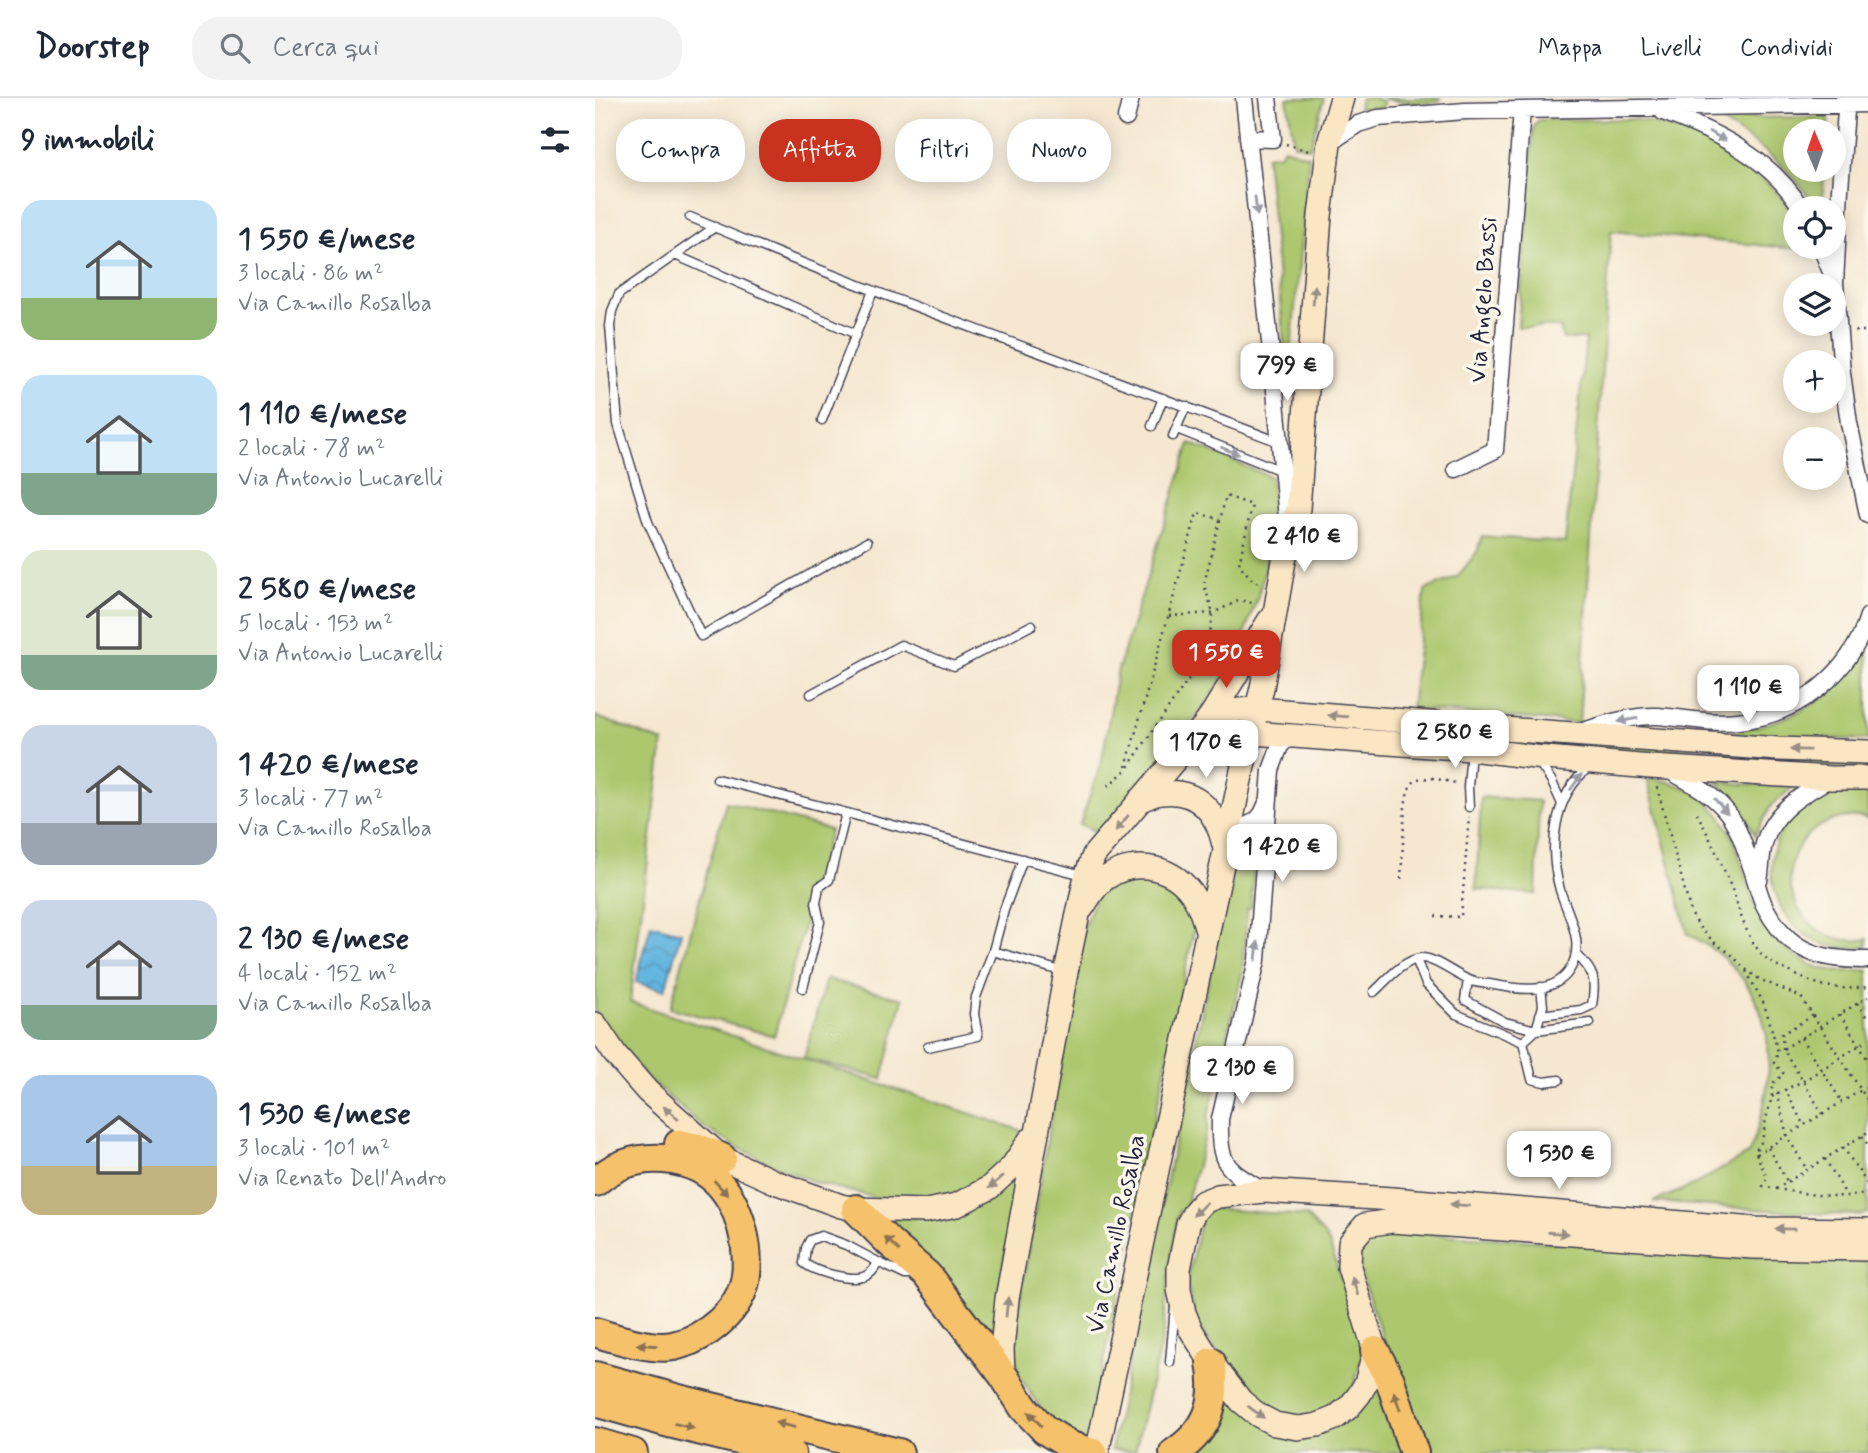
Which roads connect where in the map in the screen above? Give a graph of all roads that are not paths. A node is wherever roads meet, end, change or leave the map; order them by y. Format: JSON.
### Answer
{"nodes":[{"id":1,"x":1131,"y":98,"type":"edge"},
{"id":2,"x":1244,"y":98,"type":"edge"},
{"id":3,"x":1268,"y":98,"type":"edge"},
{"id":4,"x":1342,"y":98,"type":"edge"},
{"id":5,"x":1455,"y":98,"type":"edge"},
{"id":6,"x":1847,"y":102,"type":"edge"},
{"id":7,"x":1868,"y":104,"type":"edge"},
{"id":8,"x":1654,"y":108,"type":"junction"},
{"id":9,"x":1522,"y":110,"type":"junction"},
{"id":10,"x":1465,"y":111,"type":"junction"},
{"id":11,"x":1126,"y":118,"type":"dead end"},
{"id":12,"x":1248,"y":138,"type":"junction"},
{"id":13,"x":1321,"y":148,"type":"junction"},
{"id":14,"x":1792,"y":196,"type":"edge"},
{"id":15,"x":690,"y":217,"type":"dead end"},
{"id":16,"x":715,"y":227,"type":"junction"},
{"id":17,"x":675,"y":255,"type":"junction"},
{"id":18,"x":1836,"y":273,"type":"edge"},
{"id":19,"x":873,"y":291,"type":"junction"},
{"id":20,"x":856,"y":334,"type":"junction"},
{"id":21,"x":1839,"y":336,"type":"edge"},
{"id":22,"x":1274,"y":380,"type":"junction"},
{"id":23,"x":1307,"y":384,"type":"junction"},
{"id":24,"x":1163,"y":398,"type":"junction"},
{"id":25,"x":1187,"y":406,"type":"junction"},
{"id":26,"x":822,"y":421,"type":"dead end"},
{"id":27,"x":1152,"y":426,"type":"dead end"},
{"id":28,"x":1291,"y":444,"type":"junction"},
{"id":29,"x":1862,"y":456,"type":"edge"},
{"id":30,"x":1456,"y":469,"type":"dead end"},
{"id":31,"x":1292,"y":472,"type":"junction"},
{"id":32,"x":1868,"y":515,"type":"edge"},
{"id":33,"x":867,"y":542,"type":"dead end"},
{"id":34,"x":1278,"y":599,"type":"junction"},
{"id":35,"x":1868,"y":616,"type":"edge"},
{"id":36,"x":1032,"y":625,"type":"dead end"},
{"id":37,"x":811,"y":694,"type":"dead end"},
{"id":38,"x":1258,"y":709,"type":"junction"},
{"id":39,"x":1304,"y":713,"type":"junction"},
{"id":40,"x":1207,"y":722,"type":"junction"},
{"id":41,"x":1252,"y":733,"type":"junction"},
{"id":42,"x":1575,"y":734,"type":"junction"},
{"id":43,"x":1296,"y":736,"type":"junction"},
{"id":44,"x":1471,"y":749,"type":"junction"},
{"id":45,"x":1868,"y":752,"type":"edge"},
{"id":46,"x":1535,"y":757,"type":"junction"},
{"id":47,"x":1594,"y":763,"type":"junction"},
{"id":48,"x":1658,"y":768,"type":"junction"},
{"id":49,"x":1831,"y":778,"type":"junction"},
{"id":50,"x":1868,"y":778,"type":"edge"},
{"id":51,"x":717,"y":779,"type":"dead end"},
{"id":52,"x":1270,"y":799,"type":"junction"},
{"id":53,"x":1140,"y":800,"type":"junction"},
{"id":54,"x":1562,"y":804,"type":"junction"},
{"id":55,"x":1469,"y":807,"type":"road end"},
{"id":56,"x":846,"y":813,"type":"junction"},
{"id":57,"x":1225,"y":848,"type":"junction"},
{"id":58,"x":1023,"y":859,"type":"junction"},
{"id":59,"x":1086,"y":876,"type":"junction"},
{"id":60,"x":1759,"y":886,"type":"junction"},
{"id":61,"x":1077,"y":917,"type":"junction"},
{"id":62,"x":1207,"y":930,"type":"junction"},
{"id":63,"x":993,"y":951,"type":"junction"},
{"id":64,"x":1576,"y":954,"type":"junction"},
{"id":65,"x":1416,"y":959,"type":"junction"},
{"id":66,"x":1866,"y":959,"type":"edge"},
{"id":67,"x":1066,"y":972,"type":"junction"},
{"id":68,"x":1468,"y":980,"type":"junction"},
{"id":69,"x":1541,"y":987,"type":"junction"},
{"id":70,"x":803,"y":988,"type":"dead end"},
{"id":71,"x":1374,"y":992,"type":"dead end"},
{"id":72,"x":1540,"y":1015,"type":"junction"},
{"id":73,"x":1590,"y":1023,"type":"dead end"},
{"id":74,"x":595,"y":1024,"type":"edge"},
{"id":75,"x":1536,"y":1030,"type":"junction"},
{"id":76,"x":1523,"y":1042,"type":"junction"},
{"id":77,"x":928,"y":1047,"type":"dead end"},
{"id":78,"x":1559,"y":1080,"type":"dead end"},
{"id":79,"x":1037,"y":1128,"type":"junction"},
{"id":80,"x":722,"y":1158,"type":"junction"},
{"id":81,"x":595,"y":1160,"type":"edge"},
{"id":82,"x":595,"y":1182,"type":"edge"},
{"id":83,"x":1263,"y":1191,"type":"junction"},
{"id":84,"x":856,"y":1209,"type":"junction"},
{"id":85,"x":1863,"y":1228,"type":"edge"},
{"id":86,"x":1868,"y":1248,"type":"edge"},
{"id":87,"x":878,"y":1262,"type":"junction"},
{"id":88,"x":927,"y":1275,"type":"junction"},
{"id":89,"x":1179,"y":1289,"type":"junction"},
{"id":90,"x":595,"y":1332,"type":"edge"},
{"id":91,"x":1375,"y":1351,"type":"junction"},
{"id":92,"x":1170,"y":1362,"type":"dead end"},
{"id":93,"x":1211,"y":1362,"type":"junction"},
{"id":94,"x":1003,"y":1375,"type":"junction"},
{"id":95,"x":595,"y":1376,"type":"edge"},
{"id":96,"x":595,"y":1402,"type":"edge"},
{"id":97,"x":595,"y":1443,"type":"edge"},
{"id":98,"x":633,"y":1453,"type":"edge"},
{"id":99,"x":791,"y":1453,"type":"edge"},
{"id":100,"x":899,"y":1453,"type":"edge"},
{"id":101,"x":1095,"y":1453,"type":"edge"},
{"id":102,"x":1174,"y":1453,"type":"edge"},
{"id":103,"x":1414,"y":1453,"type":"edge"}],
"edges":[{"from":1,"to":11,"type":"street"},
{"from":2,"to":12,"type":"street"},
{"from":3,"to":12,"type":"street"},
{"from":4,"to":13,"type":"street"},
{"from":5,"to":10,"type":"street"},
{"from":6,"to":7,"type":"street"},
{"from":6,"to":8,"type":"street"},
{"from":6,"to":18,"type":"street"},
{"from":8,"to":9,"type":"street"},
{"from":8,"to":14,"type":"street","one_way":true},
{"from":9,"to":10,"type":"street"},
{"from":9,"to":30,"type":"street","name":"Via Angelo Bassi"},
{"from":10,"to":13,"type":"street"},
{"from":12,"to":22,"type":"street","one_way":true},
{"from":23,"to":13,"type":"street","name":"Via Camillo Rosalba","one_way":true},
{"from":15,"to":16,"type":"lane"},
{"from":16,"to":17,"type":"lane"},
{"from":16,"to":19,"type":"lane"},
{"from":17,"to":20,"type":"lane"},
{"from":17,"to":33,"type":"lane"},
{"from":19,"to":20,"type":"lane"},
{"from":19,"to":24,"type":"lane"},
{"from":20,"to":26,"type":"lane"},
{"from":21,"to":29,"type":"street"},
{"from":22,"to":23,"type":"street"},
{"from":22,"to":28,"type":"street"},
{"from":23,"to":28,"type":"street","name":"Via Camillo Rosalba"},
{"from":24,"to":25,"type":"lane"},
{"from":24,"to":27,"type":"lane"},
{"from":25,"to":28,"type":"lane"},
{"from":25,"to":31,"type":"lane","one_way":true},
{"from":28,"to":31,"type":"street","name":"Via Camillo Rosalba"},
{"from":29,"to":32,"type":"street"},
{"from":31,"to":34,"type":"street","name":"Via Camillo Rosalba"},
{"from":34,"to":38,"type":"street","name":"Via Camillo Rosalba"},
{"from":34,"to":40,"type":"street"},
{"from":35,"to":42,"type":"street","one_way":true},
{"from":36,"to":37,"type":"lane"},
{"from":38,"to":39,"type":"street"},
{"from":38,"to":40,"type":"street"},
{"from":38,"to":41,"type":"street","name":"Via Camillo Rosalba"},
{"from":42,"to":39,"type":"street","one_way":true},
{"from":39,"to":43,"type":"street"},
{"from":40,"to":53,"type":"street"},
{"from":41,"to":43,"type":"street"},
{"from":41,"to":57,"type":"street","name":"Via Camillo Rosalba"},
{"from":45,"to":42,"type":"street","one_way":true},
{"from":43,"to":44,"type":"street"},
{"from":43,"to":52,"type":"street"},
{"from":44,"to":46,"type":"street"},
{"from":44,"to":55,"type":"lane"},
{"from":46,"to":47,"type":"street"},
{"from":46,"to":54,"type":"lane"},
{"from":47,"to":48,"type":"street"},
{"from":54,"to":47,"type":"lane","one_way":true},
{"from":48,"to":49,"type":"street"},
{"from":48,"to":60,"type":"street","one_way":true},
{"from":49,"to":50,"type":"street"},
{"from":49,"to":60,"type":"street"},
{"from":51,"to":56,"type":"lane"},
{"from":52,"to":57,"type":"street"},
{"from":83,"to":52,"type":"street","one_way":true},
{"from":53,"to":57,"type":"street"},
{"from":53,"to":59,"type":"street","one_way":true},
{"from":54,"to":64,"type":"lane"},
{"from":56,"to":58,"type":"lane"},
{"from":56,"to":70,"type":"lane"},
{"from":57,"to":62,"type":"street","name":"Via Camillo Rosalba"},
{"from":58,"to":59,"type":"lane"},
{"from":58,"to":63,"type":"lane"},
{"from":59,"to":61,"type":"street"},
{"from":60,"to":66,"type":"street"},
{"from":61,"to":62,"type":"street"},
{"from":61,"to":67,"type":"street"},
{"from":62,"to":101,"type":"street","name":"Via Camillo Rosalba"},
{"from":63,"to":67,"type":"lane"},
{"from":63,"to":77,"type":"lane"},
{"from":64,"to":69,"type":"lane"},
{"from":64,"to":72,"type":"lane"},
{"from":65,"to":68,"type":"lane"},
{"from":65,"to":71,"type":"lane"},
{"from":65,"to":76,"type":"lane"},
{"from":67,"to":79,"type":"street"},
{"from":68,"to":69,"type":"lane"},
{"from":68,"to":75,"type":"lane"},
{"from":69,"to":72,"type":"lane"},
{"from":72,"to":75,"type":"lane"},
{"from":73,"to":75,"type":"lane"},
{"from":80,"to":74,"type":"street","one_way":true},
{"from":75,"to":76,"type":"lane"},
{"from":76,"to":78,"type":"lane"},
{"from":79,"to":84,"type":"street","one_way":true},
{"from":94,"to":79,"type":"street","one_way":true},
{"from":80,"to":81,"type":"highway"},
{"from":80,"to":84,"type":"street"},
{"from":82,"to":90,"type":"highway","one_way":true},
{"from":85,"to":83,"type":"street","one_way":true},
{"from":83,"to":89,"type":"street","one_way":true},
{"from":88,"to":84,"type":"highway","one_way":true},
{"from":91,"to":86,"type":"street","one_way":true},
{"from":87,"to":87,"type":"lane"},
{"from":87,"to":88,"type":"lane"},
{"from":88,"to":94,"type":"highway"},
{"from":89,"to":92,"type":"lane"},
{"from":89,"to":93,"type":"street"},
{"from":93,"to":91,"type":"street","one_way":true},
{"from":103,"to":91,"type":"highway","one_way":true},
{"from":93,"to":102,"type":"highway"},
{"from":101,"to":94,"type":"highway","one_way":true},
{"from":100,"to":95,"type":"highway","one_way":true},
{"from":96,"to":99,"type":"highway","one_way":true},
{"from":97,"to":98,"type":"highway"}]}
